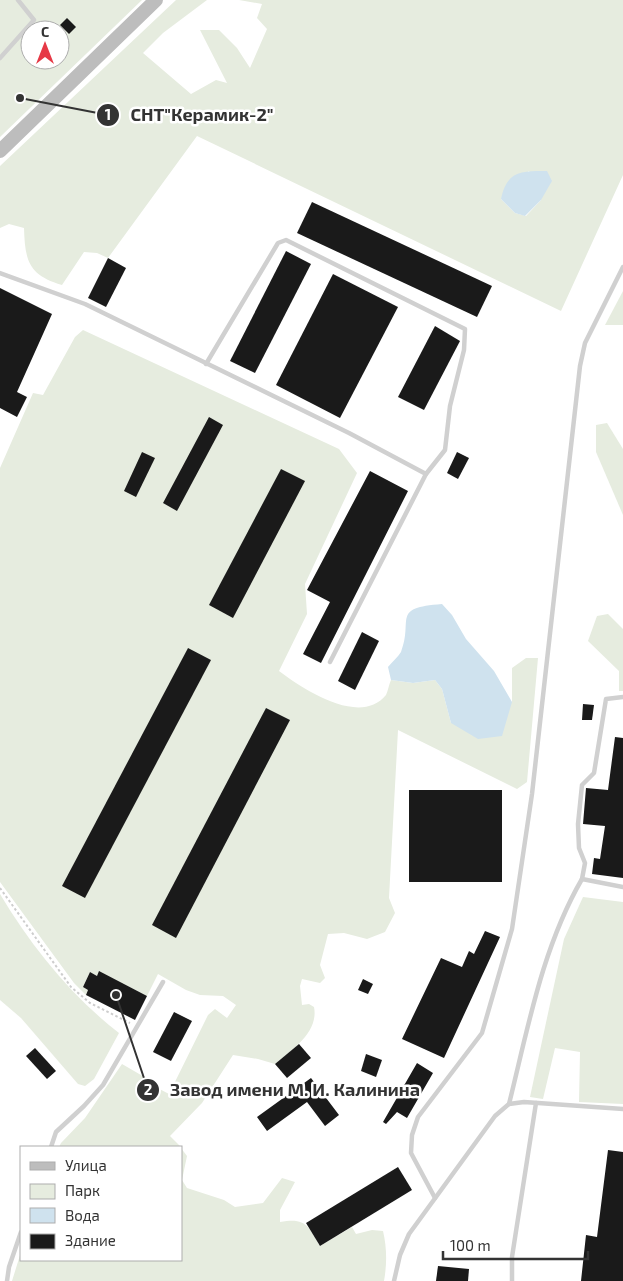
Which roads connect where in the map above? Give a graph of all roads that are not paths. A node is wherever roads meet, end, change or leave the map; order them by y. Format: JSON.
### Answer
{"nodes":[{"id":1,"x":18,"y":0,"type":"edge"},
{"id":2,"x":156,"y":0,"type":"edge"},
{"id":3,"x":0,"y":58,"type":"edge"},
{"id":4,"x":0,"y":151,"type":"edge"},
{"id":5,"x":623,"y":267,"type":"edge"},
{"id":6,"x":0,"y":273,"type":"edge"},
{"id":7,"x":206,"y":364,"type":"junction"},
{"id":8,"x":426,"y":474,"type":"junction"},
{"id":9,"x":330,"y":662,"type":"dead end"},
{"id":10,"x":623,"y":697,"type":"edge"},
{"id":11,"x":582,"y":879,"type":"junction"},
{"id":12,"x":623,"y":887,"type":"edge"},
{"id":13,"x":163,"y":982,"type":"dead end"},
{"id":14,"x":536,"y":1103,"type":"junction"},
{"id":15,"x":510,"y":1104,"type":"junction"},
{"id":16,"x":623,"y":1109,"type":"edge"},
{"id":17,"x":51,"y":1146,"type":"edge"},
{"id":18,"x":435,"y":1198,"type":"junction"},
{"id":19,"x":20,"y":1235,"type":"edge"},
{"id":20,"x":8,"y":1281,"type":"edge"},
{"id":21,"x":394,"y":1281,"type":"edge"},
{"id":22,"x":512,"y":1281,"type":"edge"}],
"edges":[{"from":1,"to":3,"type":"lane"},
{"from":2,"to":4,"type":"street"},
{"from":5,"to":18,"type":"lane"},
{"from":6,"to":7,"type":"lane"},
{"from":7,"to":8,"type":"lane"},
{"from":7,"to":8,"type":"lane"},
{"from":8,"to":9,"type":"lane"},
{"from":10,"to":11,"type":"lane"},
{"from":11,"to":12,"type":"lane"},
{"from":11,"to":15,"type":"lane"},
{"from":13,"to":17,"type":"lane"},
{"from":14,"to":15,"type":"lane"},
{"from":14,"to":16,"type":"lane"},
{"from":14,"to":22,"type":"lane"},
{"from":15,"to":18,"type":"lane"},
{"from":18,"to":21,"type":"lane"},
{"from":19,"to":20,"type":"lane"}]}
